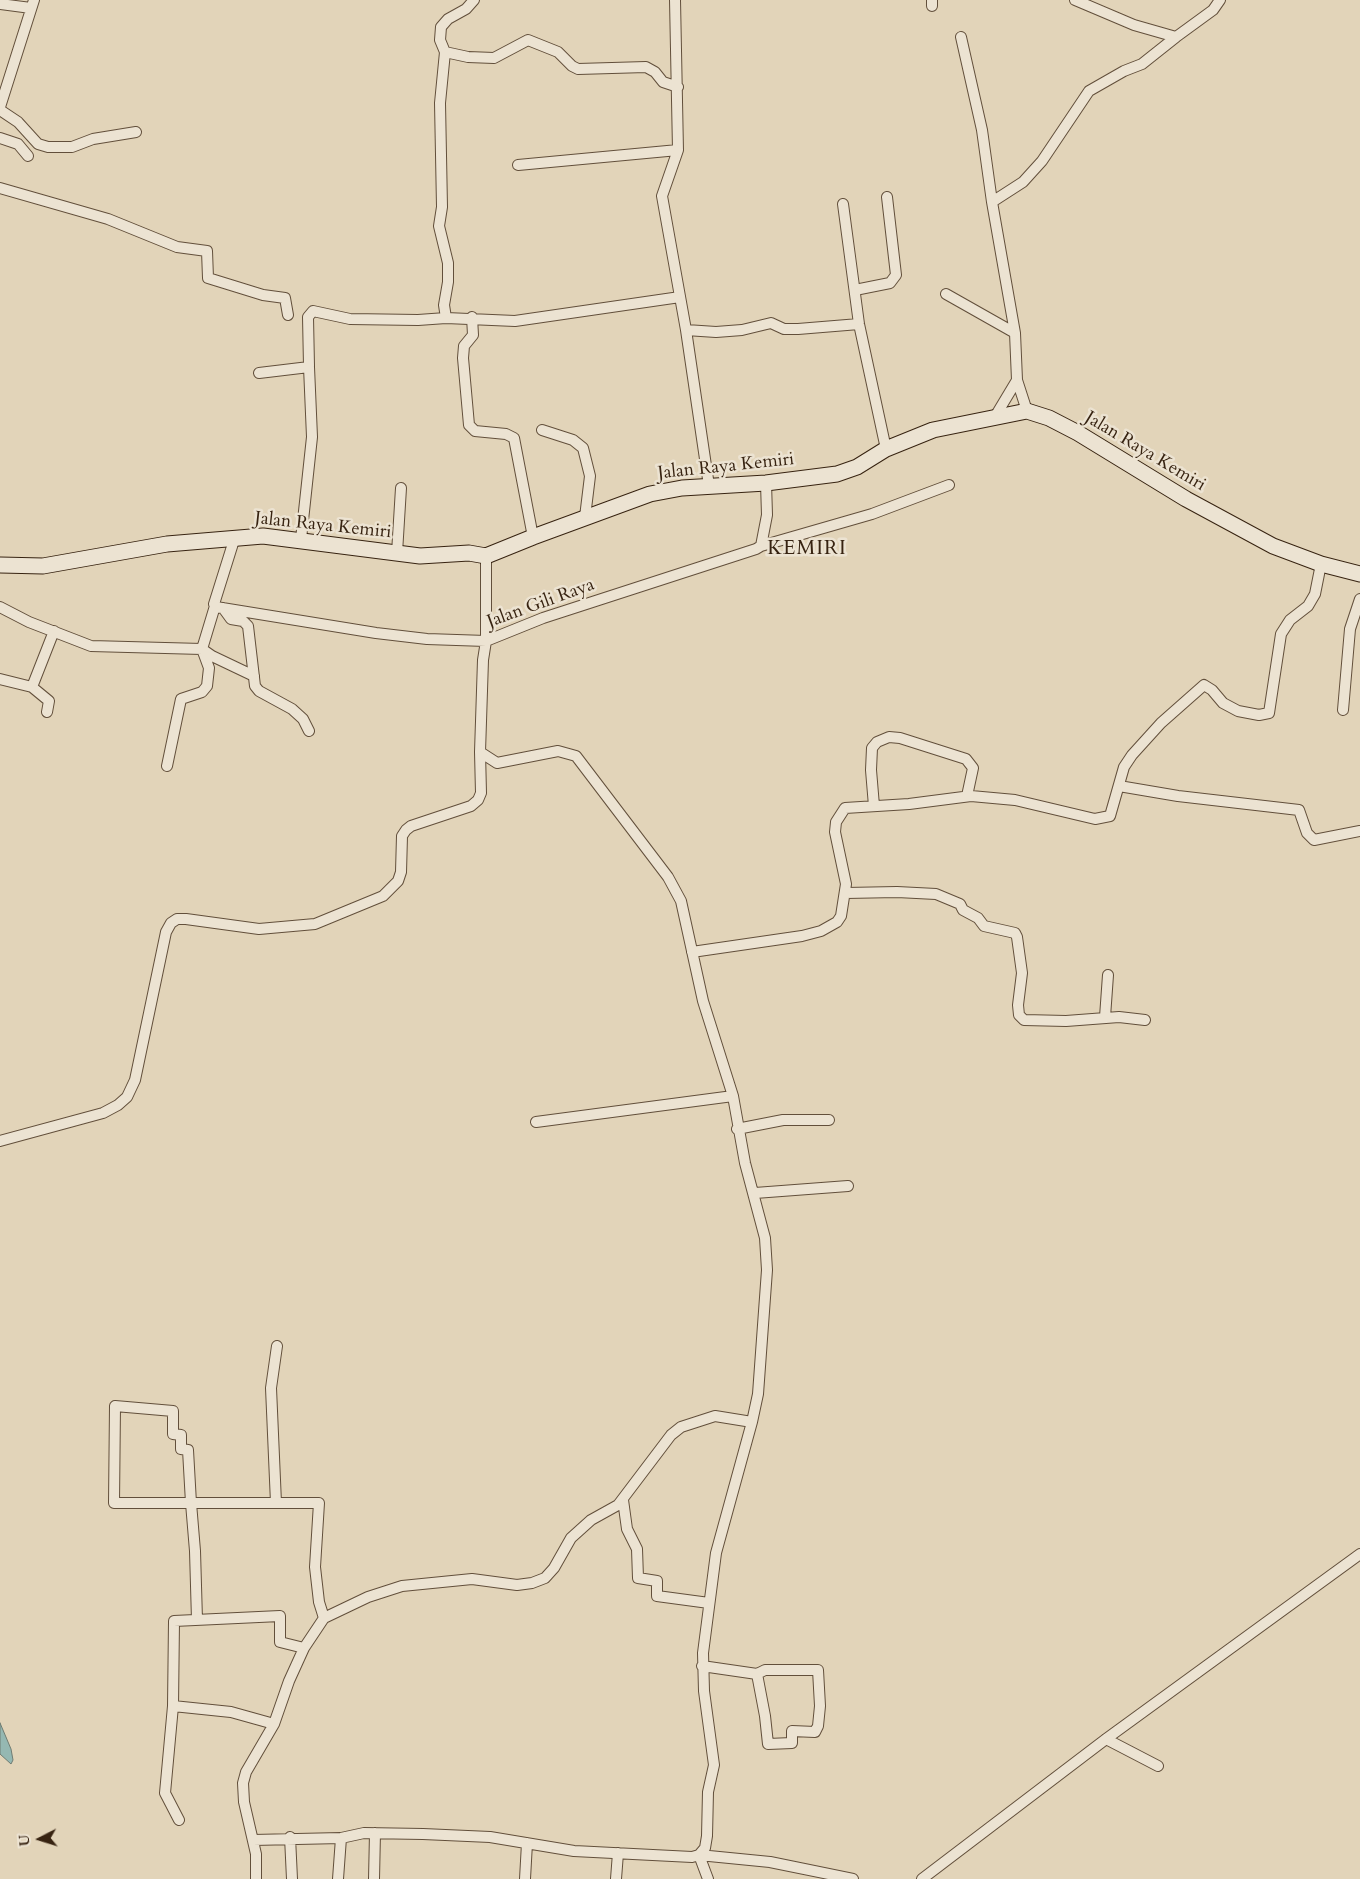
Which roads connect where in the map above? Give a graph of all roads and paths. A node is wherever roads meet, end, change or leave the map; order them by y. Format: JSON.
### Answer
{"nodes":[{"id":1,"x":474,"y":0,"type":"edge"},
{"id":2,"x":675,"y":0,"type":"edge"},
{"id":3,"x":1075,"y":0,"type":"edge"},
{"id":4,"x":1220,"y":0,"type":"edge"},
{"id":5,"x":0,"y":4,"type":"edge"},
{"id":6,"x":32,"y":4,"type":"edge"},
{"id":7,"x":961,"y":37,"type":"dead end"},
{"id":8,"x":1176,"y":37,"type":"junction"},
{"id":9,"x":445,"y":52,"type":"junction"},
{"id":10,"x":678,"y":87,"type":"junction"},
{"id":11,"x":0,"y":109,"type":"edge"},
{"id":12,"x":136,"y":132,"type":"dead end"},
{"id":13,"x":0,"y":138,"type":"edge"},
{"id":14,"x":678,"y":150,"type":"junction"},
{"id":15,"x":28,"y":156,"type":"dead end"},
{"id":16,"x":518,"y":165,"type":"dead end"},
{"id":17,"x":0,"y":188,"type":"edge"},
{"id":18,"x":887,"y":197,"type":"dead end"},
{"id":19,"x":992,"y":202,"type":"junction"},
{"id":20,"x":843,"y":204,"type":"dead end"},
{"id":21,"x":855,"y":290,"type":"junction"},
{"id":22,"x":946,"y":294,"type":"dead end"},
{"id":23,"x":680,"y":297,"type":"junction"},
{"id":24,"x":288,"y":315,"type":"dead end"},
{"id":25,"x":472,"y":317,"type":"junction"},
{"id":26,"x":446,"y":318,"type":"junction"},
{"id":27,"x":859,"y":324,"type":"junction"},
{"id":28,"x":686,"y":330,"type":"junction"},
{"id":29,"x":1015,"y":333,"type":"junction"},
{"id":30,"x":309,"y":366,"type":"junction"},
{"id":31,"x":259,"y":374,"type":"dead end"},
{"id":32,"x":1017,"y":380,"type":"junction"},
{"id":33,"x":1026,"y":411,"type":"junction"},
{"id":34,"x":996,"y":415,"type":"junction"},
{"id":35,"x":542,"y":430,"type":"dead end"},
{"id":36,"x":886,"y":449,"type":"junction"},
{"id":37,"x":766,"y":483,"type":"junction"},
{"id":38,"x":949,"y":485,"type":"dead end"},
{"id":39,"x":709,"y":486,"type":"junction"},
{"id":40,"x":400,"y":488,"type":"dead end"},
{"id":41,"x":585,"y":517,"type":"junction"},
{"id":42,"x":235,"y":537,"type":"junction"},
{"id":43,"x":533,"y":537,"type":"junction"},
{"id":44,"x":301,"y":539,"type":"junction"},
{"id":45,"x":761,"y":546,"type":"junction"},
{"id":46,"x":397,"y":553,"type":"junction"},
{"id":47,"x":486,"y":556,"type":"junction"},
{"id":48,"x":1321,"y":564,"type":"junction"},
{"id":49,"x":0,"y":565,"type":"edge"},
{"id":50,"x":1360,"y":574,"type":"edge"},
{"id":51,"x":1360,"y":599,"type":"edge"},
{"id":52,"x":0,"y":607,"type":"edge"},
{"id":53,"x":219,"y":607,"type":"junction"},
{"id":54,"x":54,"y":632,"type":"junction"},
{"id":55,"x":486,"y":641,"type":"junction"},
{"id":56,"x":202,"y":649,"type":"junction"},
{"id":57,"x":254,"y":676,"type":"junction"},
{"id":58,"x":0,"y":679,"type":"edge"},
{"id":59,"x":32,"y":687,"type":"junction"},
{"id":60,"x":1343,"y":710,"type":"dead end"},
{"id":61,"x":47,"y":712,"type":"dead end"},
{"id":62,"x":309,"y":731,"type":"dead end"},
{"id":63,"x":480,"y":752,"type":"junction"},
{"id":64,"x":168,"y":766,"type":"dead end"},
{"id":65,"x":1119,"y":786,"type":"junction"},
{"id":66,"x":968,"y":796,"type":"junction"},
{"id":67,"x":874,"y":806,"type":"junction"},
{"id":68,"x":1360,"y":832,"type":"edge"},
{"id":69,"x":846,"y":894,"type":"junction"},
{"id":70,"x":692,"y":952,"type":"junction"},
{"id":71,"x":1108,"y":975,"type":"dead end"},
{"id":72,"x":1105,"y":1017,"type":"junction"},
{"id":73,"x":1144,"y":1020,"type":"dead end"},
{"id":74,"x":732,"y":1096,"type":"junction"},
{"id":75,"x":829,"y":1120,"type":"dead end"},
{"id":76,"x":536,"y":1122,"type":"dead end"},
{"id":77,"x":737,"y":1129,"type":"junction"},
{"id":78,"x":0,"y":1141,"type":"edge"},
{"id":79,"x":848,"y":1186,"type":"dead end"},
{"id":80,"x":754,"y":1193,"type":"junction"},
{"id":81,"x":277,"y":1346,"type":"dead end"},
{"id":82,"x":752,"y":1422,"type":"junction"},
{"id":83,"x":623,"y":1500,"type":"junction"},
{"id":84,"x":191,"y":1503,"type":"junction"},
{"id":85,"x":276,"y":1503,"type":"junction"},
{"id":86,"x":1360,"y":1554,"type":"edge"},
{"id":87,"x":709,"y":1602,"type":"junction"},
{"id":88,"x":324,"y":1618,"type":"junction"},
{"id":89,"x":197,"y":1620,"type":"junction"},
{"id":90,"x":304,"y":1648,"type":"junction"},
{"id":91,"x":702,"y":1666,"type":"junction"},
{"id":92,"x":757,"y":1674,"type":"junction"},
{"id":93,"x":173,"y":1706,"type":"junction"},
{"id":94,"x":274,"y":1724,"type":"junction"},
{"id":95,"x":1106,"y":1739,"type":"junction"},
{"id":96,"x":1158,"y":1766,"type":"dead end"},
{"id":97,"x":179,"y":1820,"type":"dead end"},
{"id":98,"x":375,"y":1833,"type":"junction"},
{"id":99,"x":290,"y":1837,"type":"junction"},
{"id":100,"x":341,"y":1838,"type":"junction"},
{"id":101,"x":253,"y":1840,"type":"junction"},
{"id":102,"x":527,"y":1843,"type":"junction"},
{"id":103,"x":618,"y":1853,"type":"junction"},
{"id":104,"x":699,"y":1855,"type":"junction"},
{"id":105,"x":256,"y":1879,"type":"edge"},
{"id":106,"x":292,"y":1879,"type":"edge"},
{"id":107,"x":338,"y":1879,"type":"edge"},
{"id":108,"x":374,"y":1879,"type":"edge"},
{"id":109,"x":525,"y":1879,"type":"edge"},
{"id":110,"x":616,"y":1879,"type":"edge"},
{"id":111,"x":708,"y":1879,"type":"edge"},
{"id":112,"x":852,"y":1879,"type":"edge"},
{"id":113,"x":922,"y":1879,"type":"edge"}],
"edges":[{"from":1,"to":9,"type":"street"},
{"from":2,"to":10,"type":"street"},
{"from":3,"to":8,"type":"street"},
{"from":4,"to":8,"type":"street"},
{"from":5,"to":6,"type":"street"},
{"from":6,"to":11,"type":"street"},
{"from":7,"to":19,"type":"street"},
{"from":8,"to":19,"type":"street"},
{"from":9,"to":10,"type":"street"},
{"from":9,"to":26,"type":"street"},
{"from":10,"to":14,"type":"street"},
{"from":11,"to":12,"type":"street"},
{"from":13,"to":15,"type":"street"},
{"from":14,"to":16,"type":"street"},
{"from":14,"to":23,"type":"street"},
{"from":17,"to":24,"type":"street"},
{"from":18,"to":21,"type":"street"},
{"from":19,"to":29,"type":"street"},
{"from":20,"to":21,"type":"street"},
{"from":21,"to":27,"type":"street"},
{"from":22,"to":29,"type":"street"},
{"from":23,"to":25,"type":"street"},
{"from":23,"to":28,"type":"street"},
{"from":25,"to":26,"type":"street"},
{"from":25,"to":43,"type":"street"},
{"from":26,"to":30,"type":"street"},
{"from":27,"to":28,"type":"street"},
{"from":27,"to":36,"type":"street"},
{"from":28,"to":39,"type":"street"},
{"from":29,"to":32,"type":"street"},
{"from":30,"to":31,"type":"street"},
{"from":30,"to":44,"type":"street"},
{"from":32,"to":33,"type":"street"},
{"from":32,"to":34,"type":"street"},
{"from":33,"to":34,"type":"street","name":"Jalan Raya Kemiri"},
{"from":33,"to":48,"type":"street","name":"Jalan Raya Kemiri"},
{"from":34,"to":36,"type":"street","name":"Jalan Raya Kemiri"},
{"from":35,"to":41,"type":"street"},
{"from":36,"to":37,"type":"street","name":"Jalan Raya Kemiri"},
{"from":37,"to":39,"type":"street","name":"Jalan Raya Kemiri"},
{"from":37,"to":45,"type":"street"},
{"from":38,"to":45,"type":"street","name":"Jalan Gili Raya"},
{"from":39,"to":41,"type":"street","name":"Jalan Raya Kemiri"},
{"from":40,"to":46,"type":"street"},
{"from":41,"to":43,"type":"street","name":"Jalan Raya Kemiri"},
{"from":42,"to":44,"type":"street","name":"Jalan Raya Kemiri"},
{"from":42,"to":49,"type":"street","name":"Jalan Raya Kemiri"},
{"from":42,"to":53,"type":"street"},
{"from":43,"to":47,"type":"street","name":"Jalan Raya Kemiri"},
{"from":44,"to":46,"type":"street","name":"Jalan Raya Kemiri"},
{"from":45,"to":55,"type":"street","name":"Jalan Gili Raya"},
{"from":46,"to":47,"type":"street","name":"Jalan Raya Kemiri"},
{"from":47,"to":55,"type":"street"},
{"from":48,"to":50,"type":"street","name":"Jalan Raya Kemiri"},
{"from":48,"to":65,"type":"street"},
{"from":51,"to":60,"type":"street"},
{"from":52,"to":54,"type":"street"},
{"from":53,"to":55,"type":"street","name":"Jalan Gili Raya"},
{"from":53,"to":56,"type":"street"},
{"from":53,"to":57,"type":"street"},
{"from":54,"to":56,"type":"street"},
{"from":54,"to":59,"type":"street"},
{"from":55,"to":63,"type":"street"},
{"from":56,"to":57,"type":"street"},
{"from":56,"to":64,"type":"street"},
{"from":57,"to":62,"type":"street"},
{"from":58,"to":59,"type":"street"},
{"from":59,"to":61,"type":"street"},
{"from":63,"to":70,"type":"street"},
{"from":63,"to":78,"type":"street"},
{"from":65,"to":66,"type":"street"},
{"from":65,"to":68,"type":"street"},
{"from":66,"to":67,"type":"street"},
{"from":66,"to":67,"type":"street"},
{"from":67,"to":69,"type":"street"},
{"from":69,"to":70,"type":"street"},
{"from":69,"to":72,"type":"street"},
{"from":70,"to":74,"type":"street"},
{"from":71,"to":72,"type":"street"},
{"from":72,"to":73,"type":"street"},
{"from":74,"to":76,"type":"street"},
{"from":74,"to":77,"type":"street"},
{"from":75,"to":77,"type":"street"},
{"from":77,"to":80,"type":"street"},
{"from":79,"to":80,"type":"street"},
{"from":80,"to":82,"type":"street"},
{"from":81,"to":85,"type":"street"},
{"from":82,"to":83,"type":"street"},
{"from":82,"to":87,"type":"street"},
{"from":83,"to":87,"type":"street"},
{"from":83,"to":88,"type":"street"},
{"from":84,"to":84,"type":"street"},
{"from":84,"to":85,"type":"street"},
{"from":84,"to":89,"type":"street"},
{"from":85,"to":88,"type":"street"},
{"from":86,"to":95,"type":"street"},
{"from":87,"to":91,"type":"street"},
{"from":88,"to":90,"type":"street"},
{"from":89,"to":90,"type":"street"},
{"from":89,"to":93,"type":"street"},
{"from":90,"to":94,"type":"street"},
{"from":91,"to":92,"type":"street"},
{"from":91,"to":104,"type":"street"},
{"from":92,"to":92,"type":"street"},
{"from":93,"to":94,"type":"street"},
{"from":93,"to":97,"type":"street"},
{"from":94,"to":101,"type":"street"},
{"from":95,"to":96,"type":"street"},
{"from":95,"to":113,"type":"street"},
{"from":98,"to":100,"type":"street"},
{"from":98,"to":102,"type":"street"},
{"from":98,"to":108,"type":"street"},
{"from":99,"to":100,"type":"street"},
{"from":99,"to":101,"type":"street"},
{"from":99,"to":106,"type":"street"},
{"from":100,"to":107,"type":"street"},
{"from":101,"to":105,"type":"street"},
{"from":102,"to":103,"type":"street"},
{"from":102,"to":109,"type":"street"},
{"from":103,"to":104,"type":"street"},
{"from":103,"to":110,"type":"street"},
{"from":104,"to":111,"type":"street"},
{"from":104,"to":112,"type":"street"}]}
